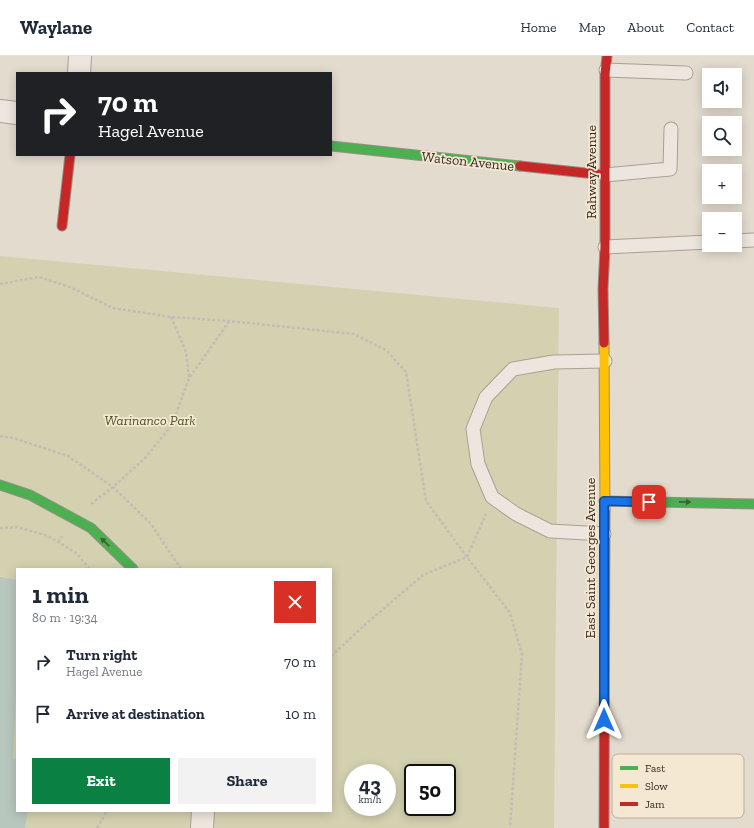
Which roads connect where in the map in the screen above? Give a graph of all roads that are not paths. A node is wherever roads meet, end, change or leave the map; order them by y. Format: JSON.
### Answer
{"nodes":[{"id":1,"x":80,"y":56,"type":"edge"},
{"id":2,"x":607,"y":56,"type":"edge"},
{"id":3,"x":606,"y":70,"type":"junction"},
{"id":4,"x":79,"y":72,"type":"edge"},
{"id":5,"x":686,"y":73,"type":"dead end"},
{"id":6,"x":0,"y":111,"type":"edge"},
{"id":7,"x":16,"y":113,"type":"edge"},
{"id":8,"x":671,"y":129,"type":"dead end"},
{"id":9,"x":332,"y":146,"type":"edge"},
{"id":10,"x":70,"y":156,"type":"edge"},
{"id":11,"x":605,"y":175,"type":"junction"},
{"id":12,"x":62,"y":226,"type":"dead end"},
{"id":13,"x":754,"y":240,"type":"edge"},
{"id":14,"x":742,"y":241,"type":"edge"},
{"id":15,"x":702,"y":242,"type":"edge"},
{"id":16,"x":605,"y":247,"type":"junction"},
{"id":17,"x":603,"y":289,"type":"joint"},
{"id":18,"x":605,"y":361,"type":"junction"},
{"id":19,"x":0,"y":486,"type":"edge"},
{"id":20,"x":604,"y":501,"type":"junction"},
{"id":21,"x":754,"y":504,"type":"edge"},
{"id":22,"x":604,"y":534,"type":"junction"},
{"id":23,"x":131,"y":568,"type":"edge"},
{"id":24,"x":203,"y":812,"type":"edge"},
{"id":25,"x":202,"y":828,"type":"edge"},
{"id":26,"x":604,"y":828,"type":"edge"}],
"edges":[{"from":1,"to":4,"type":"street"},
{"from":2,"to":3,"type":"main road","name":"Rahway Avenue"},
{"from":3,"to":5,"type":"lane"},
{"from":3,"to":11,"type":"main road","name":"Rahway Avenue"},
{"from":6,"to":7,"type":"street"},
{"from":8,"to":11,"type":"lane"},
{"from":9,"to":11,"type":"main road","name":"Watson Avenue"},
{"from":10,"to":12,"type":"main road"},
{"from":11,"to":16,"type":"main road","name":"Rahway Avenue"},
{"from":13,"to":14,"type":"lane"},
{"from":15,"to":16,"type":"lane"},
{"from":16,"to":17,"type":"main road","name":"Rahway Avenue"},
{"from":17,"to":18,"type":"main road","name":"East Saint Georges Avenue"},
{"from":18,"to":20,"type":"main road","name":"East Saint Georges Avenue"},
{"from":18,"to":22,"type":"lane"},
{"from":23,"to":19,"type":"main road","one_way":true},
{"from":20,"to":21,"type":"main road","one_way":true},
{"from":20,"to":22,"type":"main road","name":"East Saint Georges Avenue"},
{"from":22,"to":26,"type":"main road","name":"East Saint Georges Avenue"},
{"from":24,"to":25,"type":"street"}]}
